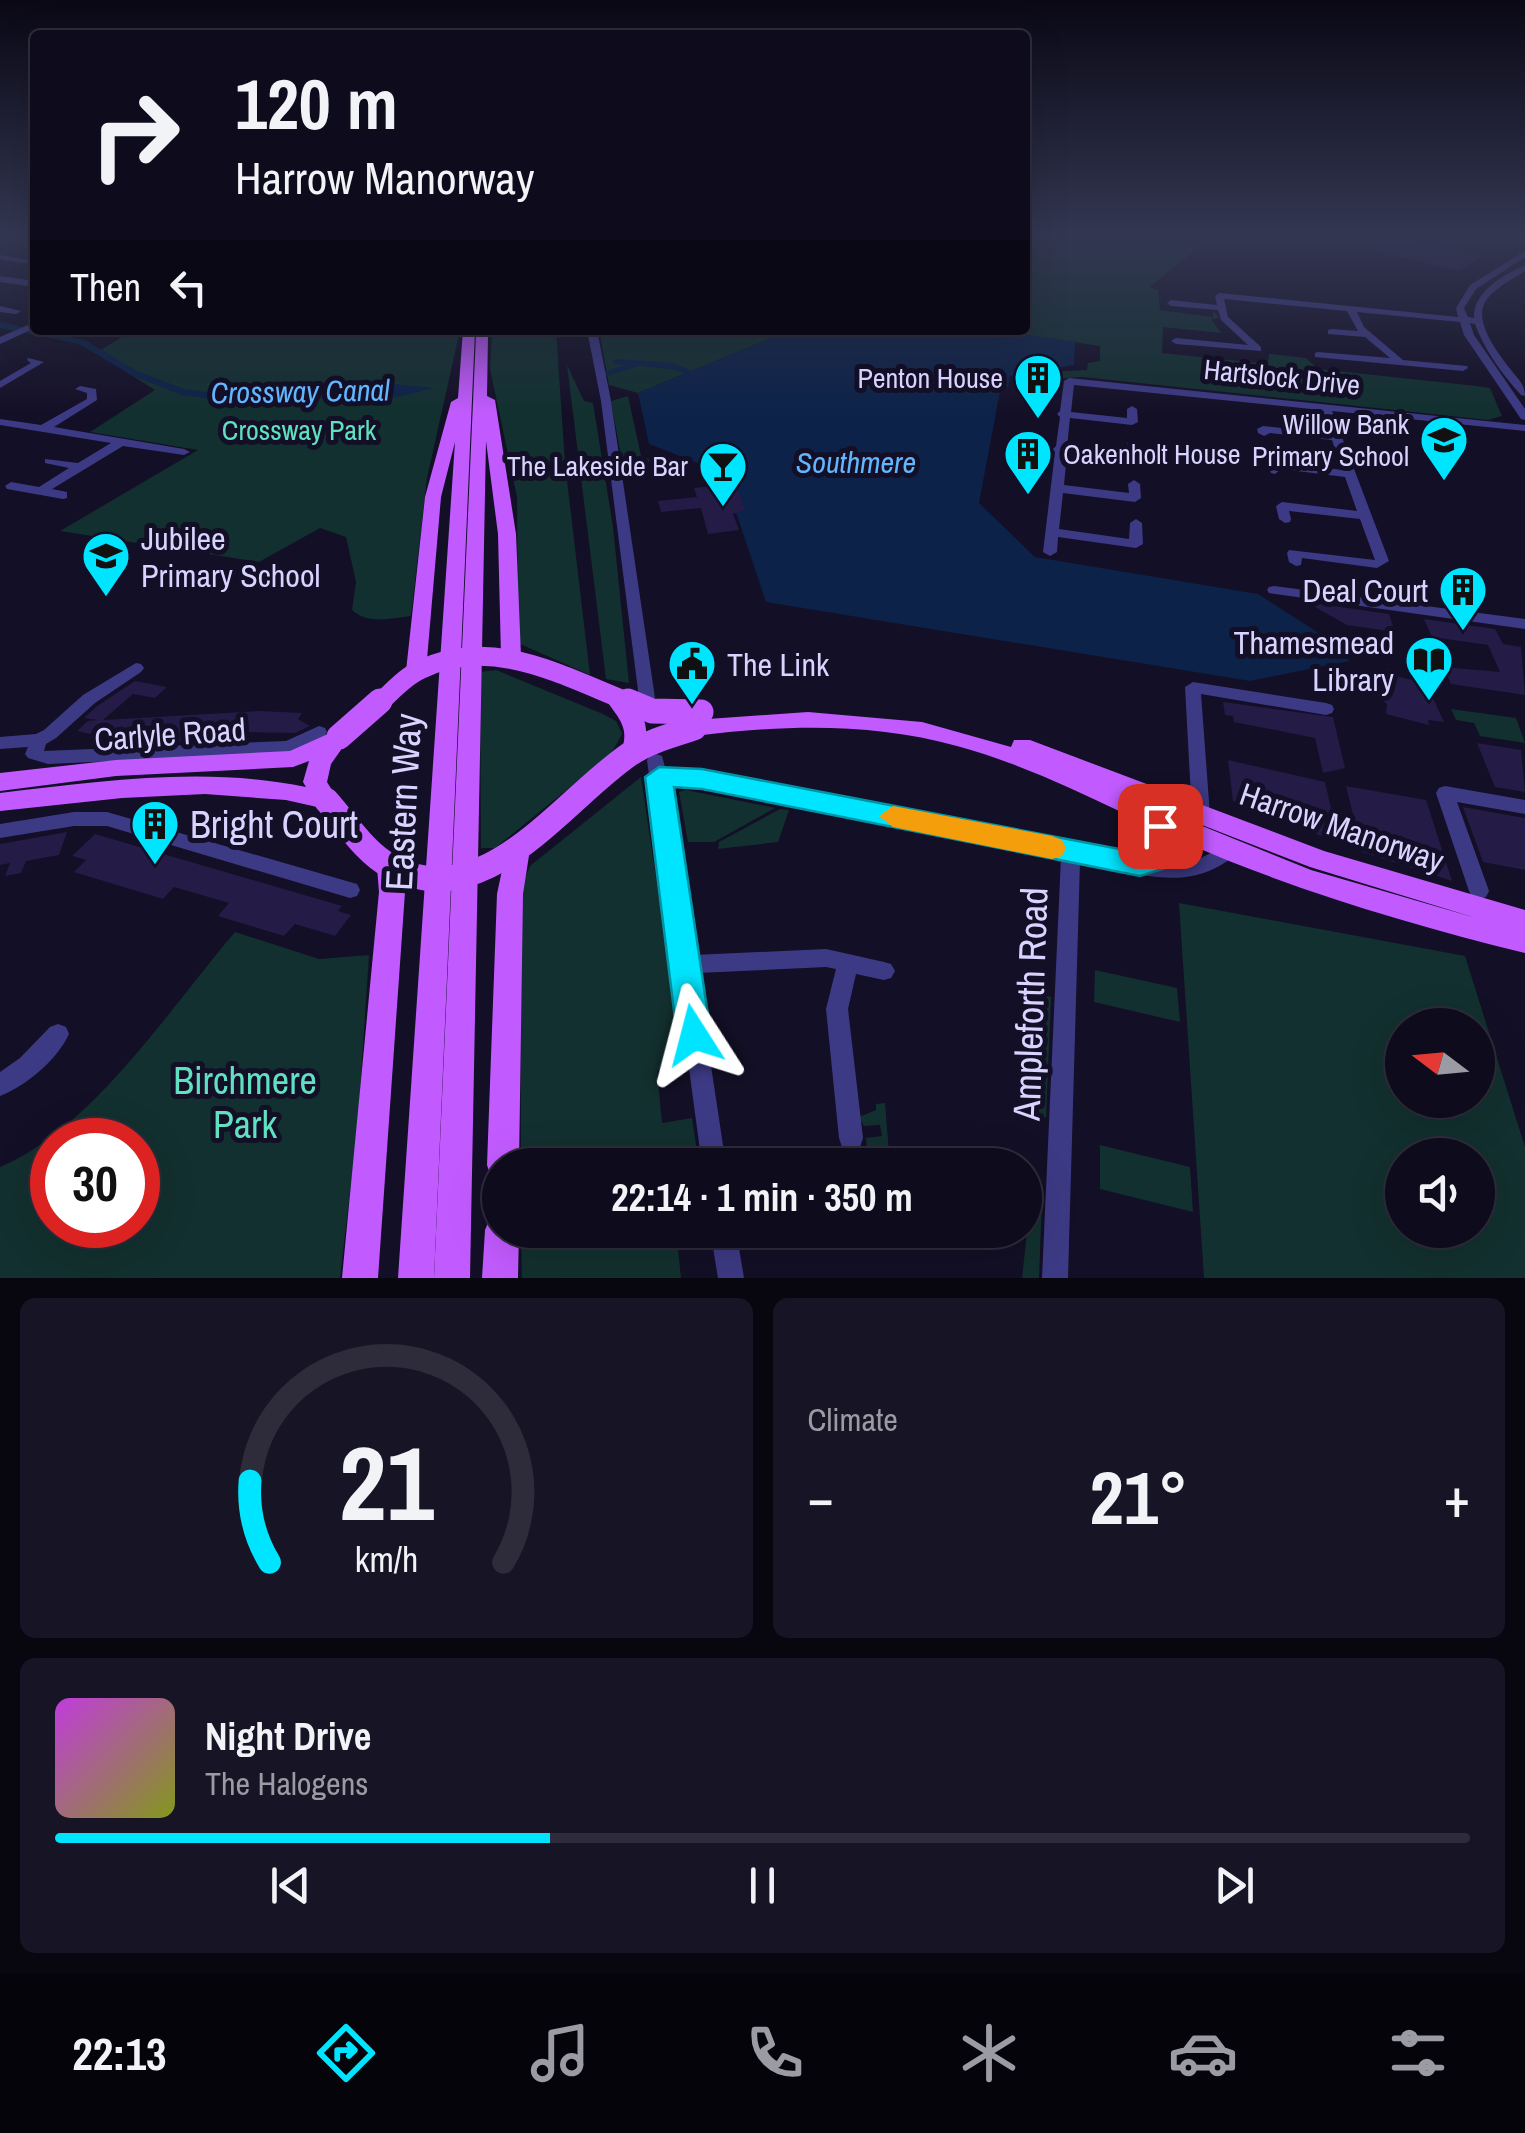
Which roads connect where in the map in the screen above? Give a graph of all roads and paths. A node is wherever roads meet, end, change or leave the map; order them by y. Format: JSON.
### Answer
{"nodes":[{"id":1,"x":1466,"y":295,"type":"edge"},
{"id":2,"x":1488,"y":295,"type":"edge"},
{"id":3,"x":1171,"y":303,"type":"dead end"},
{"id":4,"x":1221,"y":308,"type":"junction"},
{"id":5,"x":1350,"y":308,"type":"junction"},
{"id":6,"x":0,"y":309,"type":"edge"},
{"id":7,"x":16,"y":311,"type":"dead end"},
{"id":8,"x":1461,"y":318,"type":"junction"},
{"id":9,"x":1476,"y":320,"type":"junction"},
{"id":10,"x":30,"y":327,"type":"edge"},
{"id":11,"x":1331,"y":332,"type":"dead end"},
{"id":12,"x":470,"y":335,"type":"edge"},
{"id":13,"x":481,"y":335,"type":"edge"},
{"id":14,"x":593,"y":335,"type":"edge"},
{"id":15,"x":1370,"y":335,"type":"junction"},
{"id":16,"x":1176,"y":341,"type":"dead end"},
{"id":17,"x":0,"y":342,"type":"edge"},
{"id":18,"x":1318,"y":355,"type":"dead end"},
{"id":19,"x":40,"y":362,"type":"dead end"},
{"id":20,"x":1400,"y":363,"type":"junction"},
{"id":21,"x":1463,"y":368,"type":"dead end"},
{"id":22,"x":474,"y":375,"type":"junction"},
{"id":23,"x":0,"y":386,"type":"edge"},
{"id":24,"x":80,"y":390,"type":"dead end"},
{"id":25,"x":1520,"y":398,"type":"edge"},
{"id":26,"x":1325,"y":406,"type":"junction"},
{"id":27,"x":1132,"y":409,"type":"dead end"},
{"id":28,"x":1062,"y":414,"type":"junction"},
{"id":29,"x":1525,"y":417,"type":"edge"},
{"id":30,"x":0,"y":422,"type":"edge"},
{"id":31,"x":1525,"y":427,"type":"edge"},
{"id":32,"x":43,"y":428,"type":"junction"},
{"id":33,"x":1264,"y":433,"type":"dead end"},
{"id":34,"x":1336,"y":437,"type":"junction"},
{"id":35,"x":121,"y":442,"type":"junction"},
{"id":36,"x":1133,"y":443,"type":"dead end"},
{"id":37,"x":1059,"y":449,"type":"junction"},
{"id":38,"x":184,"y":452,"type":"dead end"},
{"id":39,"x":49,"y":462,"type":"dead end"},
{"id":40,"x":80,"y":467,"type":"junction"},
{"id":41,"x":1274,"y":470,"type":"dead end"},
{"id":42,"x":1350,"y":474,"type":"junction"},
{"id":43,"x":1134,"y":484,"type":"dead end"},
{"id":44,"x":12,"y":486,"type":"dead end"},
{"id":45,"x":1056,"y":488,"type":"junction"},
{"id":46,"x":41,"y":491,"type":"junction"},
{"id":47,"x":62,"y":495,"type":"dead end"},
{"id":48,"x":1366,"y":516,"type":"junction"},
{"id":49,"x":1285,"y":519,"type":"dead end"},
{"id":50,"x":1136,"y":523,"type":"dead end"},
{"id":51,"x":1052,"y":532,"type":"junction"},
{"id":52,"x":1050,"y":552,"type":"dead end"},
{"id":53,"x":1296,"y":562,"type":"dead end"},
{"id":54,"x":1274,"y":590,"type":"dead end"},
{"id":55,"x":1525,"y":624,"type":"edge"},
{"id":56,"x":510,"y":656,"type":"junction"},
{"id":57,"x":136,"y":668,"type":"dead end"},
{"id":58,"x":416,"y":670,"type":"junction"},
{"id":59,"x":648,"y":698,"type":"dead end"},
{"id":60,"x":616,"y":699,"type":"junction"},
{"id":61,"x":1326,"y":708,"type":"dead end"},
{"id":62,"x":329,"y":735,"type":"junction"},
{"id":63,"x":38,"y":740,"type":"junction"},
{"id":64,"x":0,"y":743,"type":"edge"},
{"id":65,"x":649,"y":763,"type":"junction"},
{"id":66,"x":0,"y":782,"type":"edge"},
{"id":67,"x":1126,"y":793,"type":"junction"},
{"id":68,"x":326,"y":800,"type":"junction"},
{"id":69,"x":0,"y":802,"type":"edge"},
{"id":70,"x":1525,"y":807,"type":"edge"},
{"id":71,"x":1151,"y":814,"type":"junction"},
{"id":72,"x":1200,"y":815,"type":"junction"},
{"id":73,"x":0,"y":831,"type":"edge"},
{"id":74,"x":517,"y":849,"type":"junction"},
{"id":75,"x":1230,"y":850,"type":"junction"},
{"id":76,"x":1070,"y":851,"type":"junction"},
{"id":77,"x":1148,"y":865,"type":"junction"},
{"id":78,"x":390,"y":867,"type":"junction"},
{"id":79,"x":350,"y":890,"type":"dead end"},
{"id":80,"x":1479,"y":891,"type":"dead end"},
{"id":81,"x":1525,"y":921,"type":"edge"},
{"id":82,"x":1525,"y":941,"type":"edge"},
{"id":83,"x":848,"y":963,"type":"junction"},
{"id":84,"x":682,"y":965,"type":"junction"},
{"id":85,"x":884,"y":971,"type":"dead end"},
{"id":86,"x":58,"y":1034,"type":"dead end"},
{"id":87,"x":0,"y":1085,"type":"edge"},
{"id":88,"x":851,"y":1138,"type":"dead end"},
{"id":89,"x":504,"y":1148,"type":"edge"},
{"id":90,"x":711,"y":1148,"type":"edge"},
{"id":91,"x":501,"y":1248,"type":"edge"},
{"id":92,"x":727,"y":1248,"type":"edge"},
{"id":93,"x":360,"y":1278,"type":"edge"},
{"id":94,"x":416,"y":1278,"type":"edge"},
{"id":95,"x":452,"y":1278,"type":"edge"},
{"id":96,"x":500,"y":1278,"type":"edge"},
{"id":97,"x":731,"y":1278,"type":"edge"},
{"id":98,"x":1055,"y":1278,"type":"edge"}],
"edges":[{"from":1,"to":8,"type":"street"},
{"from":2,"to":9,"type":"street"},
{"from":3,"to":4,"type":"street"},
{"from":4,"to":5,"type":"street"},
{"from":4,"to":16,"type":"street"},
{"from":5,"to":8,"type":"street"},
{"from":5,"to":15,"type":"street"},
{"from":6,"to":7,"type":"street"},
{"from":8,"to":9,"type":"street"},
{"from":8,"to":25,"type":"street"},
{"from":9,"to":25,"type":"street"},
{"from":10,"to":17,"type":"street"},
{"from":11,"to":15,"type":"street"},
{"from":12,"to":22,"type":"main road","name":"Eastern Way"},
{"from":13,"to":22,"type":"main road","name":"Eastern Way"},
{"from":14,"to":59,"type":"street"},
{"from":15,"to":20,"type":"street"},
{"from":18,"to":20,"type":"street"},
{"from":19,"to":23,"type":"street"},
{"from":20,"to":21,"type":"street"},
{"from":22,"to":56,"type":"main road"},
{"from":22,"to":58,"type":"main road"},
{"from":22,"to":94,"type":"main road","name":"Eastern Way"},
{"from":22,"to":95,"type":"main road","name":"Eastern Way"},
{"from":24,"to":32,"type":"street"},
{"from":25,"to":29,"type":"street"},
{"from":26,"to":28,"type":"street","name":"Hartslock Drive"},
{"from":26,"to":31,"type":"street","name":"Hartslock Drive"},
{"from":26,"to":34,"type":"street"},
{"from":27,"to":28,"type":"street"},
{"from":28,"to":37,"type":"street"},
{"from":30,"to":32,"type":"street"},
{"from":32,"to":35,"type":"street"},
{"from":33,"to":34,"type":"street"},
{"from":34,"to":42,"type":"street"},
{"from":35,"to":38,"type":"street"},
{"from":35,"to":40,"type":"street"},
{"from":36,"to":37,"type":"street"},
{"from":37,"to":45,"type":"street"},
{"from":39,"to":40,"type":"street"},
{"from":40,"to":46,"type":"street"},
{"from":41,"to":42,"type":"street"},
{"from":42,"to":48,"type":"street"},
{"from":43,"to":45,"type":"street"},
{"from":44,"to":46,"type":"street"},
{"from":45,"to":51,"type":"street"},
{"from":46,"to":47,"type":"street"},
{"from":48,"to":49,"type":"street"},
{"from":48,"to":53,"type":"street"},
{"from":50,"to":51,"type":"street"},
{"from":51,"to":52,"type":"street"},
{"from":54,"to":55,"type":"street"},
{"from":56,"to":58,"type":"main road","bridge":true},
{"from":56,"to":60,"type":"main road","bridge":true},
{"from":57,"to":63,"type":"street"},
{"from":58,"to":62,"type":"main road","bridge":true},
{"from":60,"to":65,"type":"main road","bridge":true},
{"from":60,"to":67,"type":"main road","name":"Harrow Manorway","bridge":true},
{"from":61,"to":72,"type":"street"},
{"from":62,"to":63,"type":"street"},
{"from":62,"to":66,"type":"main road","name":"Carlyle Road"},
{"from":62,"to":68,"type":"main road"},
{"from":63,"to":64,"type":"street"},
{"from":65,"to":67,"type":"main road","name":"Harrow Manorway","bridge":true},
{"from":65,"to":74,"type":"main road","bridge":true},
{"from":65,"to":76,"type":"street","name":"Harrow Manorway"},
{"from":65,"to":84,"type":"street"},
{"from":67,"to":71,"type":"main road","name":"Harrow Manorway"},
{"from":67,"to":72,"type":"main road","name":"Harrow Manorway"},
{"from":68,"to":69,"type":"main road","name":"Carlyle Road"},
{"from":68,"to":78,"type":"main road","bridge":true},
{"from":70,"to":80,"type":"street"},
{"from":71,"to":75,"type":"main road","name":"Harrow Manorway"},
{"from":71,"to":77,"type":"street"},
{"from":72,"to":81,"type":"main road","name":"Harrow Manorway"},
{"from":73,"to":79,"type":"street"},
{"from":74,"to":78,"type":"main road","bridge":true},
{"from":74,"to":89,"type":"main road"},
{"from":75,"to":77,"type":"street","name":"Harrow Manorway"},
{"from":75,"to":82,"type":"main road","name":"Harrow Manorway"},
{"from":76,"to":77,"type":"street","name":"Harrow Manorway"},
{"from":76,"to":98,"type":"street","name":"Ampleforth Road"},
{"from":78,"to":93,"type":"main road"},
{"from":83,"to":84,"type":"street"},
{"from":83,"to":85,"type":"street"},
{"from":83,"to":88,"type":"street"},
{"from":84,"to":90,"type":"street"},
{"from":86,"to":87,"type":"street"},
{"from":91,"to":96,"type":"main road"},
{"from":92,"to":97,"type":"street"}]}
